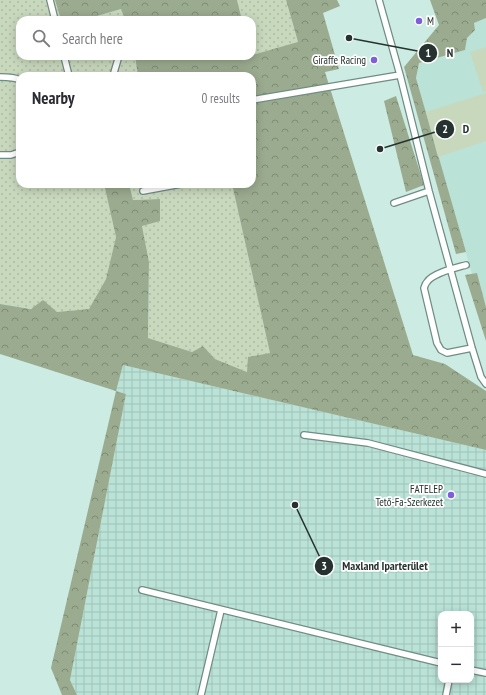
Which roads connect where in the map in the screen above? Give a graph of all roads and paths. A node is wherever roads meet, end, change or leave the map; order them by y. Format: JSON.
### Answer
{"nodes":[{"id":1,"x":50,"y":0,"type":"edge"},
{"id":2,"x":378,"y":0,"type":"edge"},
{"id":3,"x":54,"y":16,"type":"edge"},
{"id":4,"x":65,"y":60,"type":"edge"},
{"id":5,"x":118,"y":60,"type":"edge"},
{"id":6,"x":68,"y":72,"type":"edge"},
{"id":7,"x":114,"y":72,"type":"edge"},
{"id":8,"x":400,"y":75,"type":"junction"},
{"id":9,"x":0,"y":78,"type":"edge"},
{"id":10,"x":16,"y":79,"type":"edge"},
{"id":11,"x":256,"y":99,"type":"edge"},
{"id":12,"x":16,"y":153,"type":"edge"},
{"id":13,"x":0,"y":155,"type":"edge"},
{"id":14,"x":162,"y":188,"type":"edge"},
{"id":15,"x":430,"y":191,"type":"junction"},
{"id":16,"x":143,"y":192,"type":"dead end"},
{"id":17,"x":394,"y":203,"type":"dead end"},
{"id":18,"x":466,"y":265,"type":"dead end"},
{"id":19,"x":451,"y":269,"type":"junction"},
{"id":20,"x":472,"y":348,"type":"junction"},
{"id":21,"x":486,"y":384,"type":"edge"},
{"id":22,"x":304,"y":435,"type":"dead end"},
{"id":23,"x":486,"y":474,"type":"edge"},
{"id":24,"x":142,"y":590,"type":"dead end"},
{"id":25,"x":221,"y":610,"type":"junction"},
{"id":26,"x":438,"y":661,"type":"edge"},
{"id":27,"x":474,"y":671,"type":"edge"},
{"id":28,"x":486,"y":673,"type":"edge"},
{"id":29,"x":448,"y":683,"type":"edge"},
{"id":30,"x":201,"y":695,"type":"edge"},
{"id":31,"x":446,"y":695,"type":"edge"}],
"edges":[{"from":1,"to":3,"type":"lane"},
{"from":2,"to":8,"type":"lane"},
{"from":4,"to":6,"type":"lane"},
{"from":5,"to":7,"type":"lane"},
{"from":8,"to":11,"type":"lane"},
{"from":8,"to":15,"type":"lane"},
{"from":9,"to":10,"type":"lane"},
{"from":12,"to":13,"type":"lane"},
{"from":14,"to":16,"type":"lane"},
{"from":15,"to":17,"type":"lane"},
{"from":15,"to":19,"type":"lane"},
{"from":18,"to":19,"type":"lane"},
{"from":19,"to":20,"type":"lane"},
{"from":19,"to":20,"type":"lane"},
{"from":20,"to":21,"type":"lane"},
{"from":22,"to":23,"type":"lane"},
{"from":24,"to":25,"type":"lane"},
{"from":25,"to":26,"type":"lane"},
{"from":25,"to":30,"type":"lane"},
{"from":27,"to":28,"type":"lane"},
{"from":29,"to":31,"type":"lane"}]}
